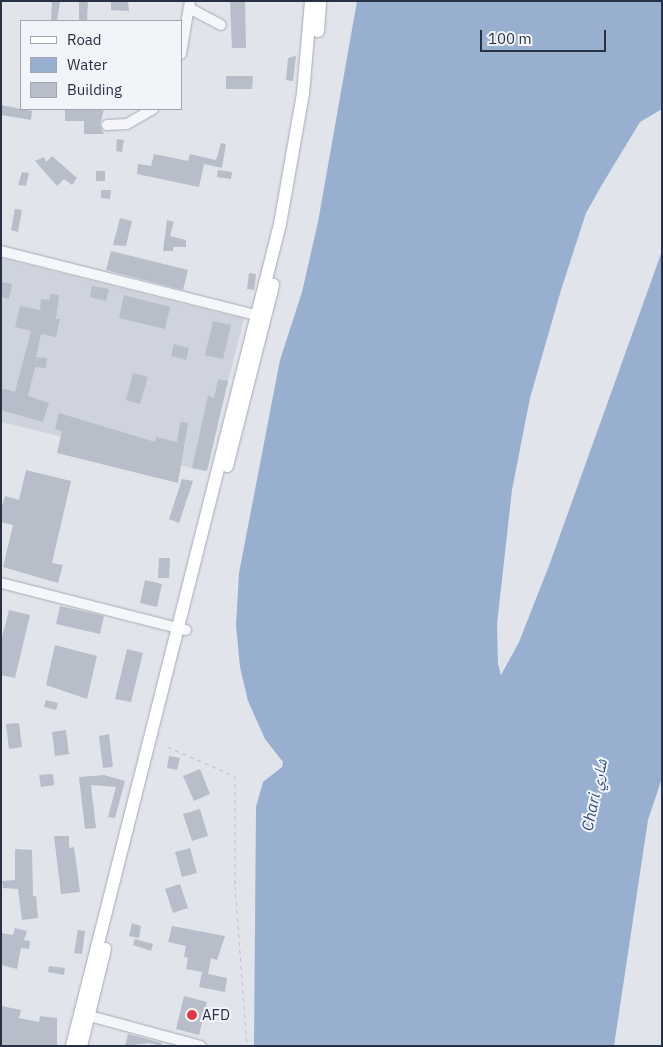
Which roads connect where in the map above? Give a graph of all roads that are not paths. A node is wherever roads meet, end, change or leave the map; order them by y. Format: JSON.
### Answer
{"nodes":[{"id":1,"x":311,"y":1,"type":"edge"},
{"id":2,"x":320,"y":1,"type":"edge"},
{"id":3,"x":189,"y":4,"type":"edge"},
{"id":4,"x":221,"y":25,"type":"dead end"},
{"id":5,"x":182,"y":48,"type":"edge"},
{"id":6,"x":151,"y":110,"type":"edge"},
{"id":7,"x":108,"y":125,"type":"dead end"},
{"id":8,"x":1,"y":251,"type":"edge"},
{"id":9,"x":261,"y":316,"type":"junction"},
{"id":10,"x":1,"y":583,"type":"edge"},
{"id":11,"x":182,"y":629,"type":"junction"},
{"id":12,"x":85,"y":1015,"type":"junction"},
{"id":13,"x":172,"y":1042,"type":"edge"},
{"id":14,"x":72,"y":1046,"type":"edge"},
{"id":15,"x":81,"y":1046,"type":"edge"},
{"id":16,"x":201,"y":1046,"type":"edge"}],
"edges":[{"from":1,"to":9,"type":"main road"},
{"from":2,"to":9,"type":"main road"},
{"from":3,"to":4,"type":"street"},
{"from":3,"to":5,"type":"street"},
{"from":6,"to":7,"type":"street"},
{"from":8,"to":9,"type":"street"},
{"from":9,"to":11,"type":"main road"},
{"from":10,"to":11,"type":"street"},
{"from":11,"to":12,"type":"main road"},
{"from":12,"to":13,"type":"street"},
{"from":12,"to":14,"type":"main road"},
{"from":12,"to":15,"type":"main road"},
{"from":13,"to":16,"type":"street"}]}
